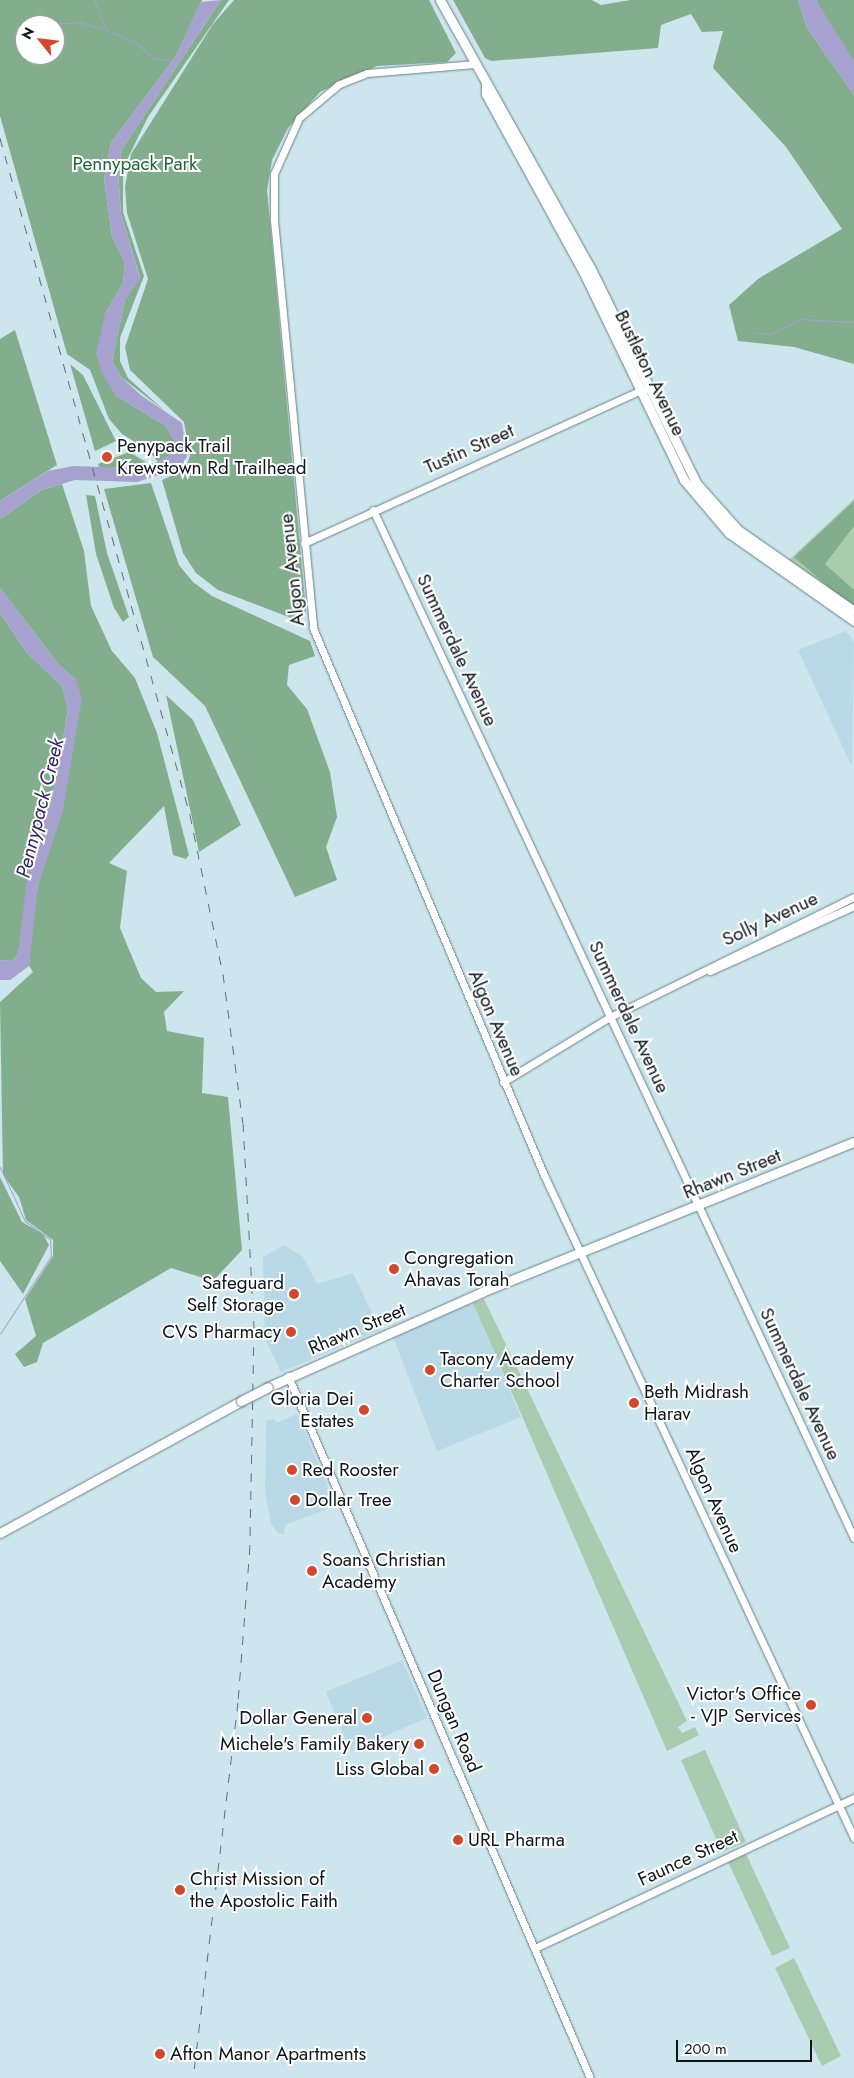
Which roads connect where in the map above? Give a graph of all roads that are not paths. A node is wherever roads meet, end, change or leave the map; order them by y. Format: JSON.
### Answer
{"nodes":[{"id":1,"x":440,"y":0,"type":"edge"},
{"id":2,"x":475,"y":64,"type":"junction"},
{"id":3,"x":486,"y":84,"type":"junction"},
{"id":4,"x":649,"y":387,"type":"junction"},
{"id":5,"x":640,"y":390,"type":"junction"},
{"id":6,"x":373,"y":510,"type":"junction"},
{"id":7,"x":732,"y":530,"type":"junction"},
{"id":8,"x":304,"y":543,"type":"junction"},
{"id":9,"x":853,"y":619,"type":"edge"},
{"id":10,"x":854,"y":897,"type":"edge"},
{"id":11,"x":854,"y":906,"type":"edge"},
{"id":12,"x":702,"y":973,"type":"junction"},
{"id":13,"x":610,"y":1017,"type":"junction"},
{"id":14,"x":503,"y":1082,"type":"junction"},
{"id":15,"x":854,"y":1142,"type":"edge"},
{"id":16,"x":698,"y":1204,"type":"junction"},
{"id":17,"x":580,"y":1252,"type":"junction"},
{"id":18,"x":288,"y":1376,"type":"junction"},
{"id":19,"x":0,"y":1533,"type":"edge"},
{"id":20,"x":854,"y":1538,"type":"edge"},
{"id":21,"x":854,"y":1798,"type":"edge"},
{"id":22,"x":839,"y":1806,"type":"junction"},
{"id":23,"x":854,"y":1838,"type":"edge"},
{"id":24,"x":535,"y":1948,"type":"junction"},
{"id":25,"x":590,"y":2078,"type":"edge"}],
"edges":[{"from":1,"to":2,"type":"main road","name":"Bustleton Avenue"},
{"from":2,"to":3,"type":"main road","name":"Bustleton Avenue"},
{"from":2,"to":8,"type":"street","name":"Algon Avenue"},
{"from":3,"to":4,"type":"main road","name":"Bustleton Avenue"},
{"from":3,"to":5,"type":"main road","name":"Bustleton Avenue"},
{"from":4,"to":5,"type":"street","name":"Tustin Street"},
{"from":4,"to":7,"type":"main road","name":"Bustleton Avenue"},
{"from":5,"to":6,"type":"street","name":"Tustin Street"},
{"from":5,"to":7,"type":"main road","name":"Bustleton Avenue"},
{"from":6,"to":8,"type":"street","name":"Tustin Street"},
{"from":6,"to":13,"type":"street","name":"Summerdale Avenue"},
{"from":7,"to":9,"type":"main road","name":"Bustleton Avenue"},
{"from":8,"to":14,"type":"street","name":"Algon Avenue"},
{"from":10,"to":12,"type":"street","name":"Solly Avenue"},
{"from":11,"to":12,"type":"street","name":"Solly Avenue"},
{"from":12,"to":13,"type":"street","name":"Solly Avenue"},
{"from":13,"to":14,"type":"street","name":"Solly Avenue"},
{"from":13,"to":16,"type":"street","name":"Summerdale Avenue"},
{"from":14,"to":17,"type":"street","name":"Algon Avenue"},
{"from":15,"to":16,"type":"main road","name":"Rhawn Street"},
{"from":16,"to":17,"type":"main road","name":"Rhawn Street"},
{"from":16,"to":20,"type":"street","name":"Summerdale Avenue"},
{"from":17,"to":18,"type":"main road","name":"Rhawn Street"},
{"from":17,"to":22,"type":"street","name":"Algon Avenue"},
{"from":18,"to":19,"type":"main road","name":"Rhawn Street","bridge":true},
{"from":18,"to":24,"type":"street","name":"Dungan Road"},
{"from":21,"to":22,"type":"street","name":"Faunce Street"},
{"from":22,"to":23,"type":"street","name":"Algon Avenue"},
{"from":22,"to":24,"type":"street","name":"Faunce Street"},
{"from":24,"to":25,"type":"street","name":"Dungan Road"}]}
